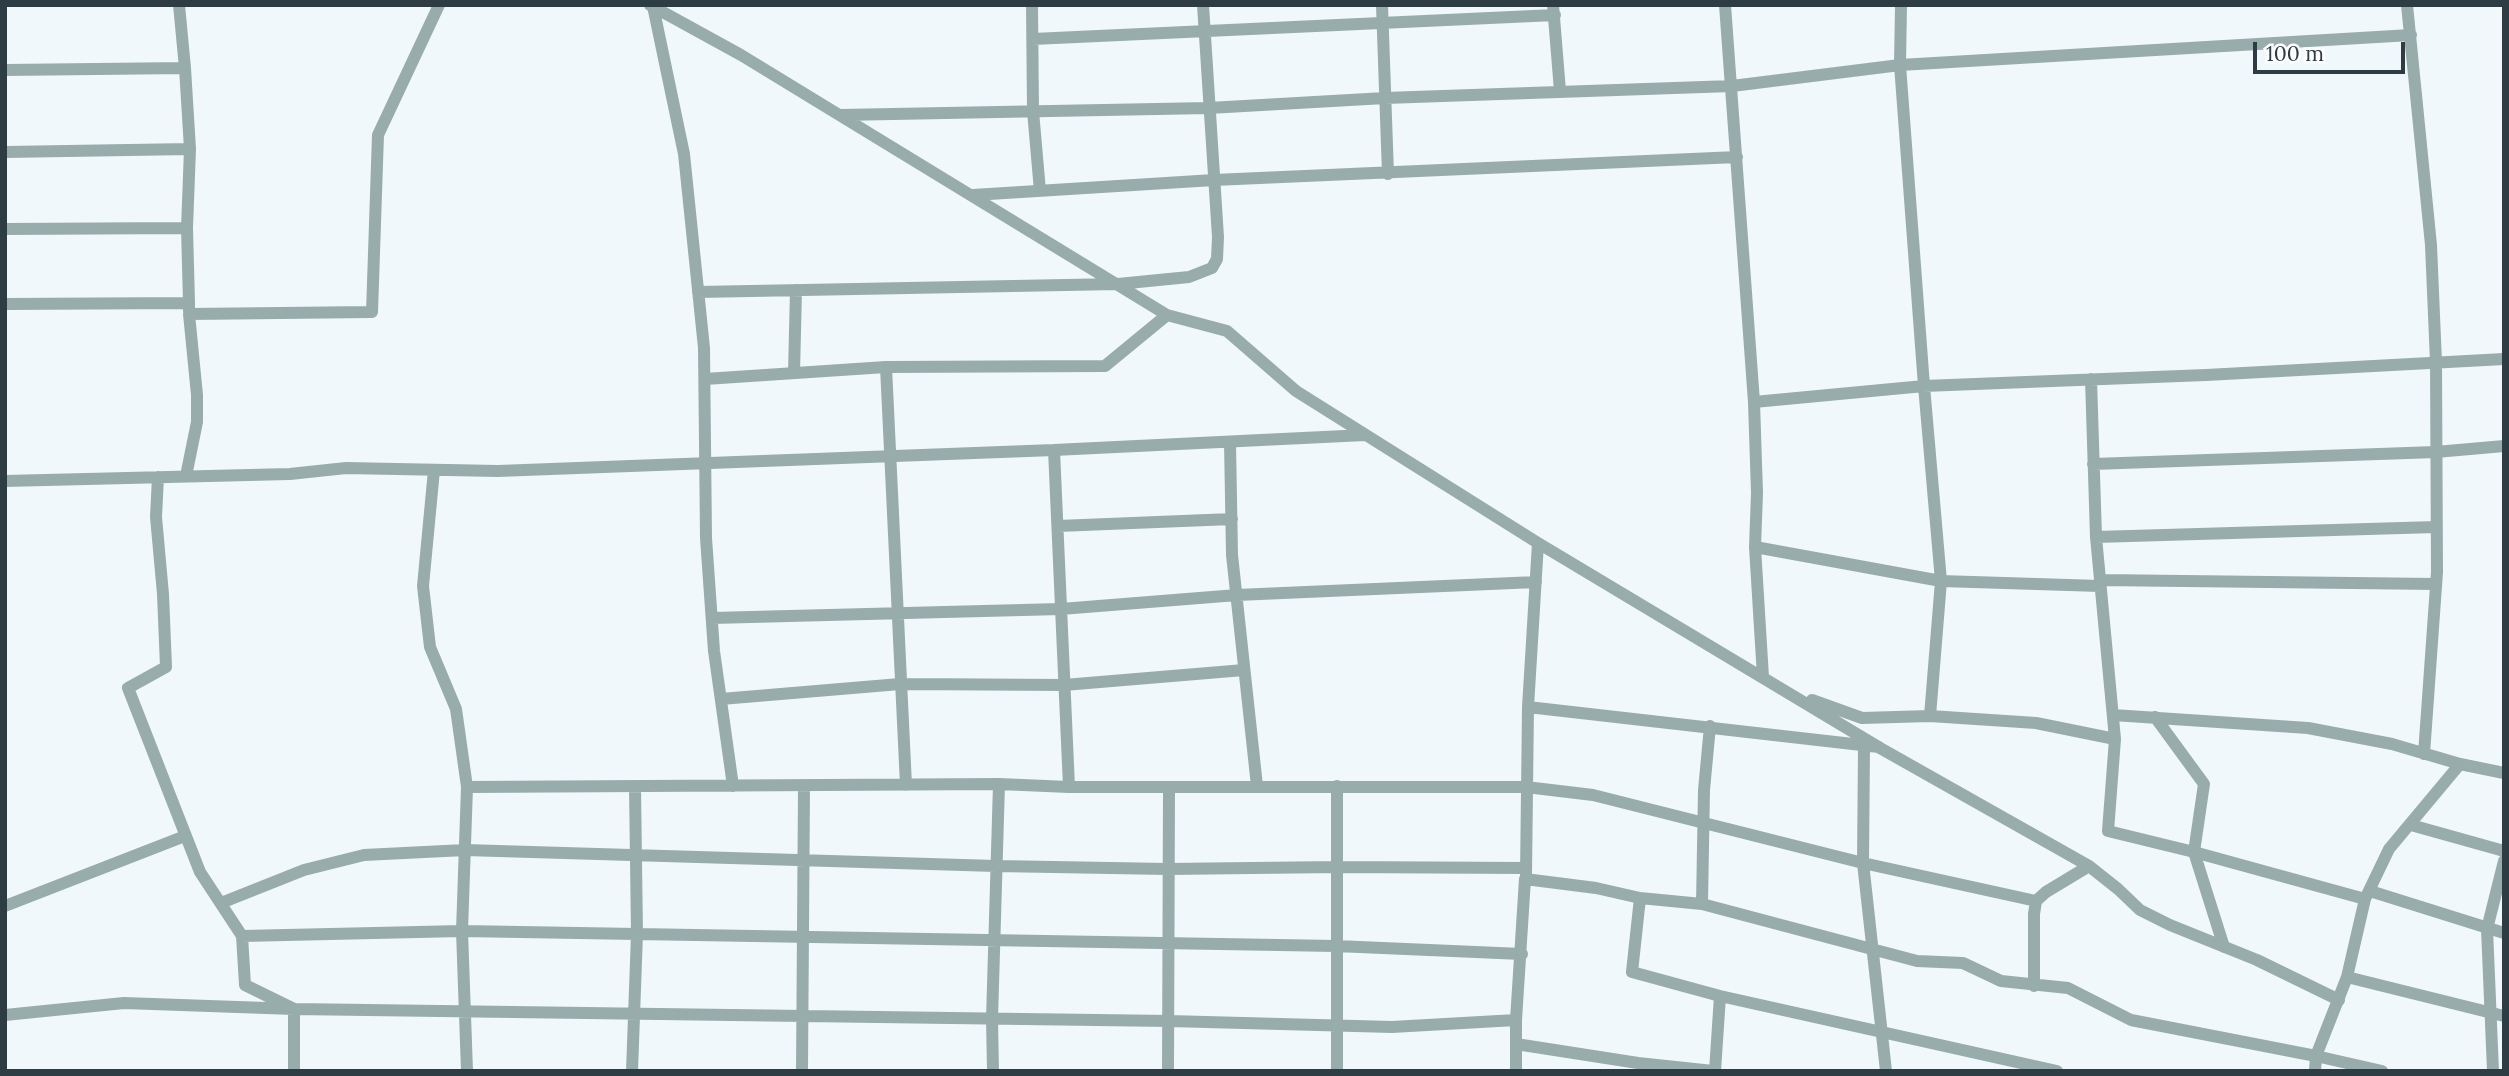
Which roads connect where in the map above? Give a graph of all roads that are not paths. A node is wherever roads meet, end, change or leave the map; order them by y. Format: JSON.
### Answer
{"nodes":[{"id":1,"x":178,"y":5,"type":"edge"},
{"id":2,"x":439,"y":5,"type":"edge"},
{"id":3,"x":1032,"y":5,"type":"edge"},
{"id":4,"x":1203,"y":5,"type":"edge"},
{"id":5,"x":1382,"y":5,"type":"edge"},
{"id":6,"x":1726,"y":5,"type":"edge"},
{"id":7,"x":1900,"y":5,"type":"edge"},
{"id":8,"x":2407,"y":5,"type":"edge"},
{"id":9,"x":652,"y":6,"type":"edge"},
{"id":10,"x":1554,"y":10,"type":"edge"},
{"id":11,"x":1383,"y":23,"type":"junction"},
{"id":12,"x":1204,"y":31,"type":"junction"},
{"id":13,"x":2411,"y":34,"type":"junction"},
{"id":14,"x":1033,"y":39,"type":"junction"},
{"id":15,"x":1900,"y":65,"type":"junction"},
{"id":16,"x":185,"y":68,"type":"junction"},
{"id":17,"x":5,"y":70,"type":"edge"},
{"id":18,"x":1732,"y":86,"type":"junction"},
{"id":19,"x":1560,"y":90,"type":"junction"},
{"id":20,"x":1385,"y":98,"type":"junction"},
{"id":21,"x":1209,"y":108,"type":"junction"},
{"id":22,"x":1033,"y":111,"type":"junction"},
{"id":23,"x":840,"y":115,"type":"junction"},
{"id":24,"x":190,"y":149,"type":"junction"},
{"id":25,"x":5,"y":152,"type":"edge"},
{"id":26,"x":1737,"y":156,"type":"junction"},
{"id":27,"x":1388,"y":174,"type":"junction"},
{"id":28,"x":1214,"y":180,"type":"junction"},
{"id":29,"x":1040,"y":191,"type":"junction"},
{"id":30,"x":972,"y":195,"type":"junction"},
{"id":31,"x":187,"y":228,"type":"junction"},
{"id":32,"x":5,"y":229,"type":"edge"},
{"id":33,"x":1118,"y":284,"type":"junction"},
{"id":34,"x":796,"y":290,"type":"junction"},
{"id":35,"x":698,"y":292,"type":"junction"},
{"id":36,"x":5,"y":304,"type":"edge"},
{"id":37,"x":189,"y":308,"type":"junction"},
{"id":38,"x":1167,"y":315,"type":"junction"},
{"id":39,"x":2504,"y":359,"type":"edge"},
{"id":40,"x":2435,"y":362,"type":"junction"},
{"id":41,"x":886,"y":367,"type":"junction"},
{"id":42,"x":794,"y":373,"type":"junction"},
{"id":43,"x":705,"y":379,"type":"junction"},
{"id":44,"x":2091,"y":379,"type":"junction"},
{"id":45,"x":1924,"y":386,"type":"junction"},
{"id":46,"x":1754,"y":402,"type":"junction"},
{"id":47,"x":1366,"y":435,"type":"junction"},
{"id":48,"x":1230,"y":442,"type":"junction"},
{"id":49,"x":2504,"y":446,"type":"edge"},
{"id":50,"x":1054,"y":450,"type":"junction"},
{"id":51,"x":2436,"y":452,"type":"junction"},
{"id":52,"x":889,"y":455,"type":"junction"},
{"id":53,"x":705,"y":462,"type":"junction"},
{"id":54,"x":2093,"y":464,"type":"junction"},
{"id":55,"x":434,"y":470,"type":"junction"},
{"id":56,"x":186,"y":476,"type":"junction"},
{"id":57,"x":158,"y":477,"type":"junction"},
{"id":58,"x":5,"y":481,"type":"edge"},
{"id":59,"x":1232,"y":519,"type":"junction"},
{"id":60,"x":1058,"y":526,"type":"junction"},
{"id":61,"x":2437,"y":527,"type":"junction"},
{"id":62,"x":2096,"y":537,"type":"junction"},
{"id":63,"x":1538,"y":543,"type":"junction"},
{"id":64,"x":1755,"y":547,"type":"junction"},
{"id":65,"x":1941,"y":581,"type":"junction"},
{"id":66,"x":1536,"y":582,"type":"junction"},
{"id":67,"x":2100,"y":583,"type":"junction"},
{"id":68,"x":2436,"y":584,"type":"junction"},
{"id":69,"x":1237,"y":595,"type":"junction"},
{"id":70,"x":1061,"y":609,"type":"junction"},
{"id":71,"x":897,"y":613,"type":"junction"},
{"id":72,"x":712,"y":618,"type":"junction"},
{"id":73,"x":1244,"y":670,"type":"junction"},
{"id":74,"x":1763,"y":677,"type":"junction"},
{"id":75,"x":900,"y":684,"type":"junction"},
{"id":76,"x":1064,"y":685,"type":"junction"},
{"id":77,"x":1786,"y":691,"type":"junction"},
{"id":78,"x":721,"y":699,"type":"junction"},
{"id":79,"x":1528,"y":707,"type":"junction"},
{"id":80,"x":2113,"y":715,"type":"junction"},
{"id":81,"x":1930,"y":716,"type":"junction"},
{"id":82,"x":2155,"y":718,"type":"junction"},
{"id":83,"x":1710,"y":726,"type":"junction"},
{"id":84,"x":2115,"y":739,"type":"junction"},
{"id":85,"x":1864,"y":747,"type":"junction"},
{"id":86,"x":1880,"y":748,"type":"junction"},
{"id":87,"x":2424,"y":754,"type":"junction"},
{"id":88,"x":2460,"y":764,"type":"junction"},
{"id":89,"x":2504,"y":773,"type":"edge"},
{"id":90,"x":999,"y":784,"type":"junction"},
{"id":91,"x":906,"y":785,"type":"junction"},
{"id":92,"x":733,"y":786,"type":"junction"},
{"id":93,"x":1257,"y":786,"type":"junction"},
{"id":94,"x":1337,"y":786,"type":"junction"},
{"id":95,"x":467,"y":787,"type":"junction"},
{"id":96,"x":635,"y":787,"type":"junction"},
{"id":97,"x":804,"y":787,"type":"junction"},
{"id":98,"x":1069,"y":787,"type":"junction"},
{"id":99,"x":1169,"y":787,"type":"junction"},
{"id":100,"x":1526,"y":787,"type":"junction"},
{"id":101,"x":1704,"y":821,"type":"junction"},
{"id":102,"x":2411,"y":825,"type":"junction"},
{"id":103,"x":185,"y":836,"type":"junction"},
{"id":104,"x":465,"y":850,"type":"junction"},
{"id":105,"x":2504,"y":851,"type":"edge"},
{"id":106,"x":2194,"y":852,"type":"junction"},
{"id":107,"x":636,"y":855,"type":"junction"},
{"id":108,"x":802,"y":861,"type":"junction"},
{"id":109,"x":2504,"y":862,"type":"edge"},
{"id":110,"x":1863,"y":863,"type":"junction"},
{"id":111,"x":996,"y":866,"type":"junction"},
{"id":112,"x":2089,"y":866,"type":"junction"},
{"id":113,"x":1337,"y":867,"type":"junction"},
{"id":114,"x":1167,"y":869,"type":"junction"},
{"id":115,"x":1526,"y":874,"type":"junction"},
{"id":116,"x":2368,"y":895,"type":"junction"},
{"id":117,"x":1640,"y":898,"type":"junction"},
{"id":118,"x":2036,"y":901,"type":"junction"},
{"id":119,"x":221,"y":903,"type":"junction"},
{"id":120,"x":1702,"y":904,"type":"junction"},
{"id":121,"x":5,"y":906,"type":"edge"},
{"id":122,"x":2487,"y":929,"type":"junction"},
{"id":123,"x":462,"y":931,"type":"junction"},
{"id":124,"x":2504,"y":933,"type":"edge"},
{"id":125,"x":638,"y":934,"type":"junction"},
{"id":126,"x":242,"y":936,"type":"junction"},
{"id":127,"x":802,"y":937,"type":"junction"},
{"id":128,"x":993,"y":941,"type":"junction"},
{"id":129,"x":1170,"y":944,"type":"junction"},
{"id":130,"x":1336,"y":946,"type":"junction"},
{"id":131,"x":2224,"y":947,"type":"junction"},
{"id":132,"x":1872,"y":948,"type":"junction"},
{"id":133,"x":1522,"y":954,"type":"junction"},
{"id":134,"x":2347,"y":977,"type":"junction"},
{"id":135,"x":2034,"y":986,"type":"junction"},
{"id":136,"x":1720,"y":996,"type":"junction"},
{"id":137,"x":2339,"y":1000,"type":"junction"},
{"id":138,"x":294,"y":1009,"type":"junction"},
{"id":139,"x":465,"y":1012,"type":"junction"},
{"id":140,"x":2490,"y":1012,"type":"junction"},
{"id":141,"x":634,"y":1014,"type":"junction"},
{"id":142,"x":5,"y":1015,"type":"edge"},
{"id":143,"x":802,"y":1016,"type":"junction"},
{"id":144,"x":2504,"y":1016,"type":"edge"},
{"id":145,"x":992,"y":1018,"type":"junction"},
{"id":146,"x":1516,"y":1020,"type":"junction"},
{"id":147,"x":1168,"y":1021,"type":"junction"},
{"id":148,"x":1335,"y":1025,"type":"junction"},
{"id":149,"x":1882,"y":1033,"type":"junction"},
{"id":150,"x":1516,"y":1044,"type":"junction"},
{"id":151,"x":2316,"y":1056,"type":"junction"},
{"id":152,"x":294,"y":1071,"type":"edge"},
{"id":153,"x":467,"y":1071,"type":"edge"},
{"id":154,"x":632,"y":1071,"type":"edge"},
{"id":155,"x":802,"y":1071,"type":"edge"},
{"id":156,"x":993,"y":1071,"type":"edge"},
{"id":157,"x":1168,"y":1071,"type":"edge"},
{"id":158,"x":1337,"y":1071,"type":"edge"},
{"id":159,"x":1516,"y":1071,"type":"edge"},
{"id":160,"x":1714,"y":1071,"type":"edge"},
{"id":161,"x":1886,"y":1071,"type":"edge"},
{"id":162,"x":2057,"y":1071,"type":"edge"},
{"id":163,"x":2315,"y":1071,"type":"edge"},
{"id":164,"x":2382,"y":1071,"type":"edge"},
{"id":165,"x":2493,"y":1071,"type":"edge"}],
"edges":[{"from":1,"to":16,"type":"street"},
{"from":2,"to":37,"type":"street"},
{"from":3,"to":14,"type":"street"},
{"from":4,"to":12,"type":"street"},
{"from":5,"to":11,"type":"street"},
{"from":6,"to":18,"type":"street"},
{"from":7,"to":15,"type":"street"},
{"from":8,"to":13,"type":"street"},
{"from":9,"to":23,"type":"street"},
{"from":9,"to":35,"type":"street"},
{"from":10,"to":11,"type":"street"},
{"from":10,"to":19,"type":"street"},
{"from":11,"to":12,"type":"street"},
{"from":11,"to":20,"type":"street"},
{"from":12,"to":14,"type":"street"},
{"from":12,"to":21,"type":"street"},
{"from":13,"to":15,"type":"street"},
{"from":13,"to":40,"type":"street"},
{"from":14,"to":22,"type":"street"},
{"from":15,"to":18,"type":"street"},
{"from":15,"to":45,"type":"street"},
{"from":16,"to":17,"type":"street"},
{"from":16,"to":24,"type":"street"},
{"from":18,"to":19,"type":"street"},
{"from":18,"to":26,"type":"street"},
{"from":19,"to":20,"type":"street"},
{"from":20,"to":21,"type":"street"},
{"from":20,"to":27,"type":"street"},
{"from":21,"to":22,"type":"street"},
{"from":21,"to":28,"type":"street"},
{"from":22,"to":23,"type":"street"},
{"from":22,"to":29,"type":"street"},
{"from":23,"to":30,"type":"street"},
{"from":24,"to":25,"type":"street"},
{"from":24,"to":31,"type":"street"},
{"from":26,"to":27,"type":"street"},
{"from":26,"to":46,"type":"street"},
{"from":27,"to":28,"type":"street"},
{"from":28,"to":29,"type":"street"},
{"from":28,"to":33,"type":"street"},
{"from":29,"to":30,"type":"street"},
{"from":30,"to":33,"type":"street"},
{"from":31,"to":32,"type":"street"},
{"from":31,"to":37,"type":"street"},
{"from":33,"to":34,"type":"street"},
{"from":33,"to":38,"type":"street"},
{"from":34,"to":35,"type":"street"},
{"from":34,"to":42,"type":"street"},
{"from":35,"to":43,"type":"street"},
{"from":36,"to":37,"type":"street"},
{"from":37,"to":56,"type":"street"},
{"from":38,"to":41,"type":"street"},
{"from":38,"to":47,"type":"street"},
{"from":39,"to":40,"type":"street"},
{"from":40,"to":44,"type":"street"},
{"from":40,"to":51,"type":"street"},
{"from":41,"to":42,"type":"street"},
{"from":41,"to":52,"type":"street"},
{"from":42,"to":43,"type":"street"},
{"from":43,"to":53,"type":"street"},
{"from":44,"to":45,"type":"street"},
{"from":44,"to":54,"type":"street"},
{"from":45,"to":46,"type":"street"},
{"from":45,"to":65,"type":"street"},
{"from":46,"to":64,"type":"street"},
{"from":47,"to":48,"type":"street"},
{"from":47,"to":63,"type":"street"},
{"from":48,"to":50,"type":"street"},
{"from":48,"to":59,"type":"street"},
{"from":49,"to":51,"type":"street"},
{"from":50,"to":52,"type":"street"},
{"from":50,"to":60,"type":"street"},
{"from":51,"to":54,"type":"street"},
{"from":51,"to":61,"type":"street"},
{"from":52,"to":53,"type":"street"},
{"from":52,"to":71,"type":"street"},
{"from":53,"to":55,"type":"street"},
{"from":53,"to":72,"type":"street"},
{"from":54,"to":62,"type":"street"},
{"from":55,"to":56,"type":"street"},
{"from":55,"to":95,"type":"street"},
{"from":56,"to":57,"type":"street"},
{"from":57,"to":58,"type":"street"},
{"from":57,"to":103,"type":"street"},
{"from":59,"to":60,"type":"street"},
{"from":59,"to":69,"type":"street"},
{"from":60,"to":70,"type":"street"},
{"from":61,"to":62,"type":"street"},
{"from":61,"to":68,"type":"street"},
{"from":62,"to":67,"type":"street"},
{"from":63,"to":66,"type":"street"},
{"from":63,"to":74,"type":"street"},
{"from":64,"to":65,"type":"street"},
{"from":64,"to":74,"type":"street"},
{"from":65,"to":67,"type":"street"},
{"from":65,"to":81,"type":"street"},
{"from":66,"to":69,"type":"street"},
{"from":66,"to":79,"type":"street"},
{"from":67,"to":68,"type":"street"},
{"from":67,"to":80,"type":"street"},
{"from":68,"to":87,"type":"street"},
{"from":69,"to":70,"type":"street"},
{"from":69,"to":73,"type":"street"},
{"from":70,"to":71,"type":"street"},
{"from":70,"to":76,"type":"street"},
{"from":71,"to":72,"type":"street"},
{"from":71,"to":75,"type":"street"},
{"from":72,"to":78,"type":"street"},
{"from":73,"to":76,"type":"street"},
{"from":73,"to":93,"type":"street"},
{"from":74,"to":77,"type":"street"},
{"from":75,"to":76,"type":"street"},
{"from":75,"to":78,"type":"street"},
{"from":75,"to":91,"type":"street"},
{"from":76,"to":98,"type":"street"},
{"from":77,"to":81,"type":"street"},
{"from":77,"to":86,"type":"street"},
{"from":78,"to":92,"type":"street"},
{"from":79,"to":83,"type":"street"},
{"from":79,"to":100,"type":"street"},
{"from":80,"to":82,"type":"street"},
{"from":80,"to":84,"type":"street"},
{"from":81,"to":84,"type":"street"},
{"from":82,"to":87,"type":"street"},
{"from":82,"to":106,"type":"street"},
{"from":83,"to":85,"type":"street"},
{"from":83,"to":101,"type":"street"},
{"from":84,"to":106,"type":"street"},
{"from":85,"to":86,"type":"street"},
{"from":85,"to":110,"type":"street"},
{"from":86,"to":112,"type":"street"},
{"from":87,"to":88,"type":"street"},
{"from":88,"to":89,"type":"street"},
{"from":88,"to":102,"type":"street"},
{"from":90,"to":91,"type":"street"},
{"from":90,"to":98,"type":"street"},
{"from":90,"to":111,"type":"street"},
{"from":91,"to":97,"type":"street"},
{"from":92,"to":96,"type":"street"},
{"from":92,"to":97,"type":"street"},
{"from":93,"to":94,"type":"street"},
{"from":93,"to":99,"type":"street"},
{"from":94,"to":100,"type":"street"},
{"from":94,"to":113,"type":"street"},
{"from":95,"to":96,"type":"street"},
{"from":95,"to":104,"type":"street"},
{"from":96,"to":107,"type":"street"},
{"from":97,"to":108,"type":"street"},
{"from":98,"to":99,"type":"street"},
{"from":99,"to":114,"type":"street"},
{"from":100,"to":101,"type":"street"},
{"from":100,"to":115,"type":"street"},
{"from":101,"to":110,"type":"street"},
{"from":101,"to":120,"type":"street"},
{"from":102,"to":105,"type":"street"},
{"from":102,"to":116,"type":"street"},
{"from":103,"to":119,"type":"street"},
{"from":103,"to":121,"type":"street"},
{"from":104,"to":107,"type":"street"},
{"from":104,"to":119,"type":"street"},
{"from":104,"to":123,"type":"street"},
{"from":106,"to":116,"type":"street"},
{"from":106,"to":131,"type":"street"},
{"from":107,"to":108,"type":"street"},
{"from":107,"to":125,"type":"street"},
{"from":108,"to":111,"type":"street"},
{"from":108,"to":127,"type":"street"},
{"from":109,"to":122,"type":"street"},
{"from":110,"to":118,"type":"street"},
{"from":110,"to":132,"type":"street"},
{"from":111,"to":114,"type":"street"},
{"from":111,"to":128,"type":"street"},
{"from":112,"to":118,"type":"street"},
{"from":112,"to":131,"type":"street"},
{"from":113,"to":114,"type":"street"},
{"from":113,"to":115,"type":"street"},
{"from":113,"to":130,"type":"street"},
{"from":114,"to":129,"type":"street"},
{"from":115,"to":117,"type":"street"},
{"from":115,"to":133,"type":"street"},
{"from":116,"to":122,"type":"street"},
{"from":116,"to":134,"type":"street"},
{"from":117,"to":120,"type":"street"},
{"from":117,"to":136,"type":"street"},
{"from":118,"to":135,"type":"street"},
{"from":119,"to":126,"type":"street"},
{"from":120,"to":132,"type":"street"},
{"from":122,"to":124,"type":"street"},
{"from":122,"to":140,"type":"street"},
{"from":123,"to":125,"type":"street"},
{"from":123,"to":126,"type":"street"},
{"from":123,"to":139,"type":"street"},
{"from":125,"to":127,"type":"street"},
{"from":125,"to":141,"type":"street"},
{"from":126,"to":138,"type":"street"},
{"from":127,"to":128,"type":"street"},
{"from":127,"to":143,"type":"street"},
{"from":128,"to":129,"type":"street"},
{"from":128,"to":145,"type":"street"},
{"from":129,"to":130,"type":"street"},
{"from":129,"to":147,"type":"street"},
{"from":130,"to":133,"type":"street"},
{"from":130,"to":148,"type":"street"},
{"from":131,"to":137,"type":"street"},
{"from":132,"to":135,"type":"street"},
{"from":132,"to":149,"type":"street"},
{"from":133,"to":146,"type":"street"},
{"from":134,"to":137,"type":"street"},
{"from":134,"to":140,"type":"street"},
{"from":135,"to":151,"type":"street"},
{"from":136,"to":149,"type":"street"},
{"from":136,"to":160,"type":"street"},
{"from":137,"to":151,"type":"street"},
{"from":138,"to":139,"type":"street"},
{"from":138,"to":142,"type":"street"},
{"from":138,"to":152,"type":"street"},
{"from":139,"to":141,"type":"street"},
{"from":139,"to":153,"type":"street"},
{"from":140,"to":144,"type":"street"},
{"from":140,"to":165,"type":"street"},
{"from":141,"to":143,"type":"street"},
{"from":141,"to":154,"type":"street"},
{"from":143,"to":145,"type":"street"},
{"from":143,"to":155,"type":"street"},
{"from":145,"to":147,"type":"street"},
{"from":145,"to":156,"type":"street"},
{"from":146,"to":148,"type":"street"},
{"from":146,"to":150,"type":"street"},
{"from":147,"to":148,"type":"street"},
{"from":147,"to":157,"type":"street"},
{"from":148,"to":158,"type":"street"},
{"from":149,"to":161,"type":"street"},
{"from":149,"to":162,"type":"street"},
{"from":150,"to":159,"type":"street"},
{"from":150,"to":160,"type":"street"},
{"from":151,"to":163,"type":"street"},
{"from":151,"to":164,"type":"street"}]}
